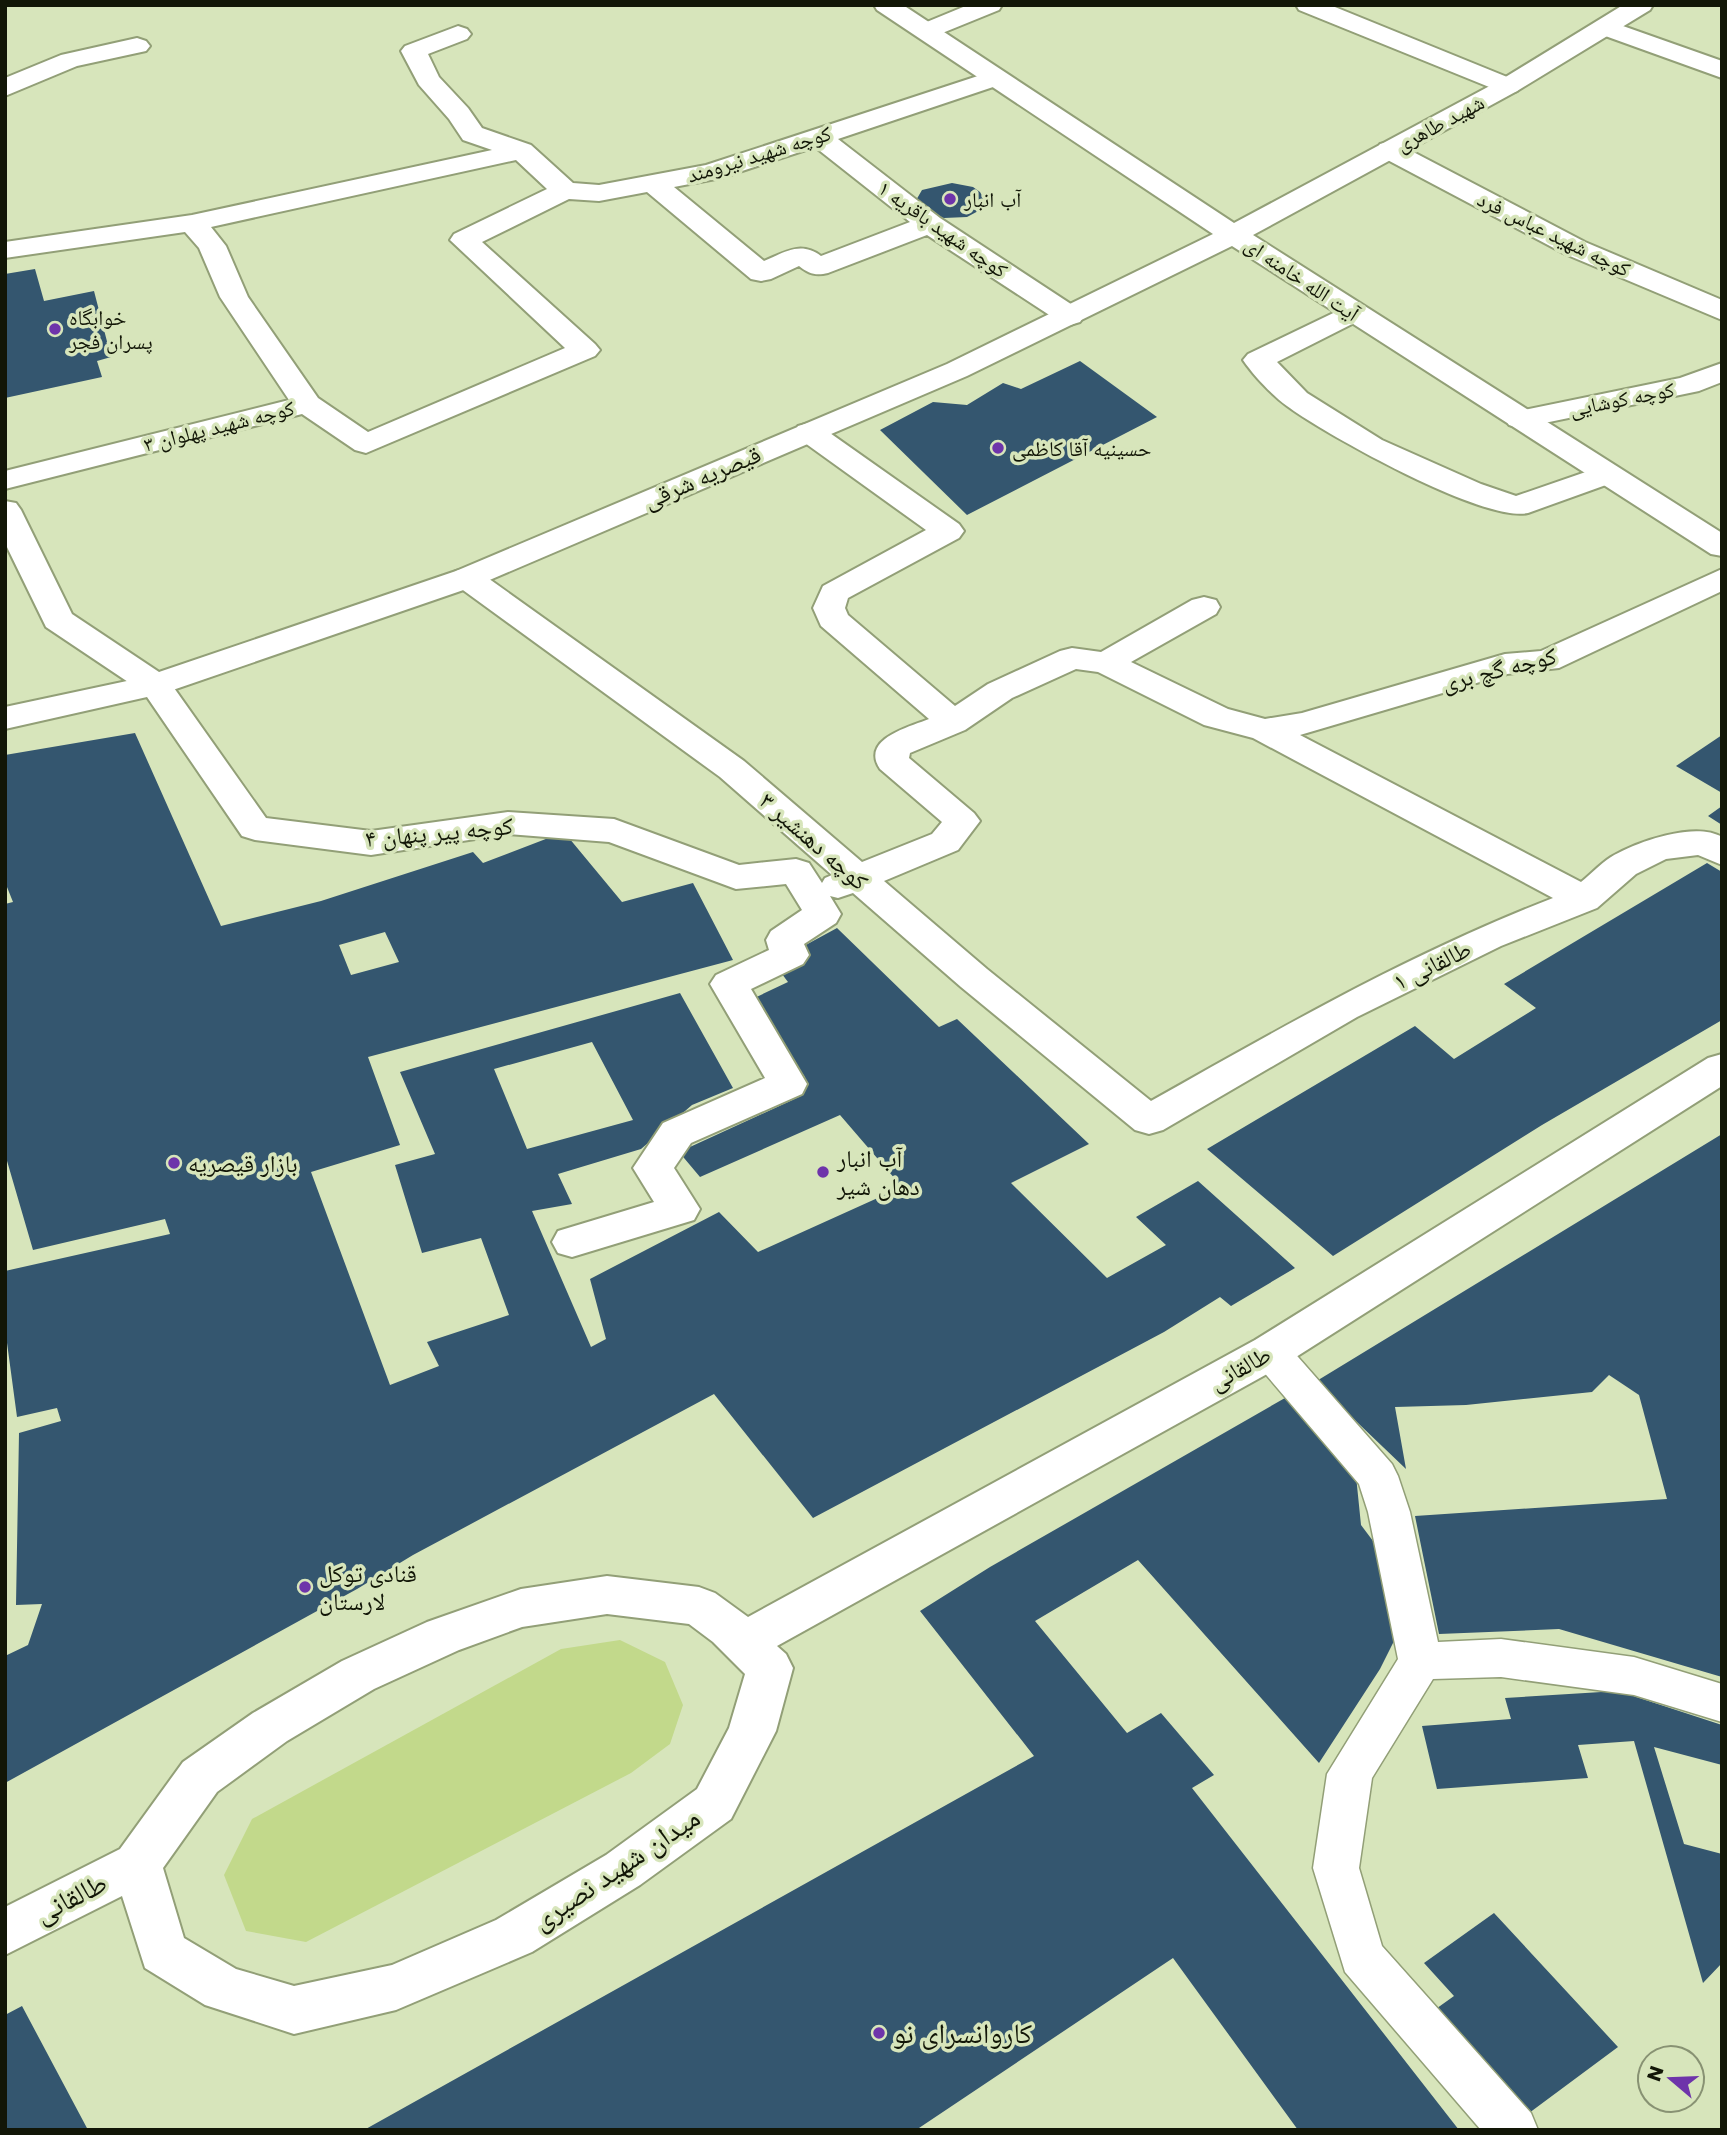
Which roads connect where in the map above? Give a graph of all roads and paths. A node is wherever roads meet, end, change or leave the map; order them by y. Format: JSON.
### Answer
{"nodes":[{"id":1,"x":886,"y":5,"type":"edge"},
{"id":2,"x":990,"y":5,"type":"edge"},
{"id":3,"x":1308,"y":5,"type":"edge"},
{"id":4,"x":1641,"y":5,"type":"edge"},
{"id":5,"x":1605,"y":28,"type":"junction"},
{"id":6,"x":926,"y":31,"type":"junction"},
{"id":7,"x":458,"y":34,"type":"dead end"},
{"id":8,"x":136,"y":46,"type":"dead end"},
{"id":9,"x":1722,"y":70,"type":"edge"},
{"id":10,"x":996,"y":78,"type":"junction"},
{"id":11,"x":1508,"y":86,"type":"junction"},
{"id":12,"x":5,"y":89,"type":"edge"},
{"id":13,"x":819,"y":137,"type":"junction"},
{"id":14,"x":1389,"y":150,"type":"junction"},
{"id":15,"x":522,"y":151,"type":"junction"},
{"id":16,"x":653,"y":183,"type":"junction"},
{"id":17,"x":565,"y":191,"type":"junction"},
{"id":18,"x":192,"y":223,"type":"junction"},
{"id":19,"x":930,"y":224,"type":"junction"},
{"id":20,"x":1234,"y":234,"type":"junction"},
{"id":21,"x":5,"y":250,"type":"edge"},
{"id":22,"x":1722,"y":311,"type":"edge"},
{"id":23,"x":1352,"y":313,"type":"junction"},
{"id":24,"x":1070,"y":316,"type":"junction"},
{"id":25,"x":1722,"y":373,"type":"edge"},
{"id":26,"x":307,"y":404,"type":"junction"},
{"id":27,"x":1520,"y":419,"type":"junction"},
{"id":28,"x":809,"y":432,"type":"junction"},
{"id":29,"x":1606,"y":474,"type":"junction"},
{"id":30,"x":5,"y":480,"type":"edge"},
{"id":31,"x":5,"y":510,"type":"edge"},
{"id":32,"x":1722,"y":547,"type":"edge"},
{"id":33,"x":467,"y":578,"type":"junction"},
{"id":34,"x":1722,"y":579,"type":"edge"},
{"id":35,"x":1204,"y":607,"type":"dead end"},
{"id":36,"x":1106,"y":663,"type":"junction"},
{"id":37,"x":155,"y":685,"type":"junction"},
{"id":38,"x":5,"y":718,"type":"edge"},
{"id":39,"x":953,"y":722,"type":"junction"},
{"id":40,"x":1265,"y":730,"type":"junction"},
{"id":41,"x":1722,"y":853,"type":"edge"},
{"id":42,"x":858,"y":879,"type":"junction"},
{"id":43,"x":812,"y":895,"type":"junction"},
{"id":44,"x":1584,"y":899,"type":"junction"},
{"id":45,"x":1722,"y":1068,"type":"edge"},
{"id":46,"x":1149,"y":1121,"type":"joint"},
{"id":47,"x":572,"y":1242,"type":"dead end"},
{"id":48,"x":1270,"y":1352,"type":"junction"},
{"id":49,"x":743,"y":1642,"type":"junction"},
{"id":50,"x":1420,"y":1661,"type":"junction"},
{"id":51,"x":1722,"y":1703,"type":"edge"},
{"id":52,"x":137,"y":1864,"type":"junction"},
{"id":53,"x":5,"y":1932,"type":"edge"},
{"id":54,"x":1513,"y":2130,"type":"edge"}],
"edges":[{"from":1,"to":6,"type":"street","name":"آیت الله خامنه ای"},
{"from":2,"to":6,"type":"street"},
{"from":3,"to":11,"type":"street"},
{"from":4,"to":5,"type":"street","name":"شهید طاهری"},
{"from":5,"to":9,"type":"street"},
{"from":5,"to":11,"type":"street","name":"شهید طاهری"},
{"from":6,"to":10,"type":"street","name":"آیت الله خامنه ای"},
{"from":7,"to":15,"type":"street"},
{"from":8,"to":12,"type":"street"},
{"from":10,"to":13,"type":"street","name":"کوچه شهید نیرومند"},
{"from":10,"to":20,"type":"street","name":"آیت الله خامنه ای"},
{"from":11,"to":14,"type":"street","name":"شهید طاهری"},
{"from":13,"to":16,"type":"street","name":"کوچه شهید نیرومند"},
{"from":13,"to":19,"type":"street","name":"کوچه شهید باقریه ۱"},
{"from":14,"to":20,"type":"street","name":"شهید طاهری"},
{"from":14,"to":22,"type":"street","name":"کوچه شهید عباس فرد"},
{"from":15,"to":17,"type":"street"},
{"from":15,"to":18,"type":"street"},
{"from":16,"to":17,"type":"street","name":"کوچه شهید نیرومند"},
{"from":16,"to":19,"type":"street"},
{"from":17,"to":26,"type":"street"},
{"from":18,"to":21,"type":"street"},
{"from":18,"to":26,"type":"street","name":"کوچه شهید پهلوان ۳"},
{"from":19,"to":24,"type":"street","name":"کوچه شهید باقریه ۱"},
{"from":20,"to":23,"type":"street","name":"آیت الله خامنه ای"},
{"from":20,"to":24,"type":"street","name":"قیصریه شرقی"},
{"from":23,"to":27,"type":"street","name":"آیت الله خامنه ای"},
{"from":23,"to":29,"type":"street"},
{"from":24,"to":28,"type":"street","name":"قیصریه شرقی"},
{"from":25,"to":27,"type":"street","name":"کوچه کوشایی"},
{"from":26,"to":30,"type":"street","name":"کوچه شهید پهلوان ۳"},
{"from":27,"to":29,"type":"street","name":"آیت الله خامنه ای"},
{"from":28,"to":33,"type":"street","name":"قیصریه شرقی"},
{"from":28,"to":39,"type":"street"},
{"from":29,"to":32,"type":"street","name":"آیت الله خامنه ای"},
{"from":31,"to":37,"type":"street"},
{"from":33,"to":37,"type":"street","name":"قیصریه شرقی"},
{"from":33,"to":42,"type":"street","name":"کوچه دهنشیر ۳"},
{"from":34,"to":40,"type":"street","name":"کوچه گچ بری"},
{"from":35,"to":36,"type":"street"},
{"from":36,"to":39,"type":"street"},
{"from":36,"to":40,"type":"street"},
{"from":37,"to":38,"type":"street","name":"قیصریه شرقی"},
{"from":37,"to":43,"type":"street","name":"کوچه پیر پنهان ۴"},
{"from":39,"to":42,"type":"street"},
{"from":40,"to":44,"type":"street"},
{"from":41,"to":44,"type":"street","name":"طالقانی ۱"},
{"from":42,"to":43,"type":"street"},
{"from":42,"to":46,"type":"street","name":"کوچه دهنشیر ۳"},
{"from":43,"to":47,"type":"street"},
{"from":44,"to":46,"type":"street","name":"طالقانی ۱"},
{"from":45,"to":48,"type":"street","name":"طالقانی"},
{"from":48,"to":49,"type":"street","name":"طالقانی"},
{"from":48,"to":50,"type":"lane"},
{"from":49,"to":52,"type":"street","name":"میدان شهید نصیری"},
{"from":49,"to":52,"type":"street","name":"میدان شهید نصیری"},
{"from":50,"to":51,"type":"lane"},
{"from":50,"to":54,"type":"lane"},
{"from":52,"to":53,"type":"street","name":"طالقانی"}]}
